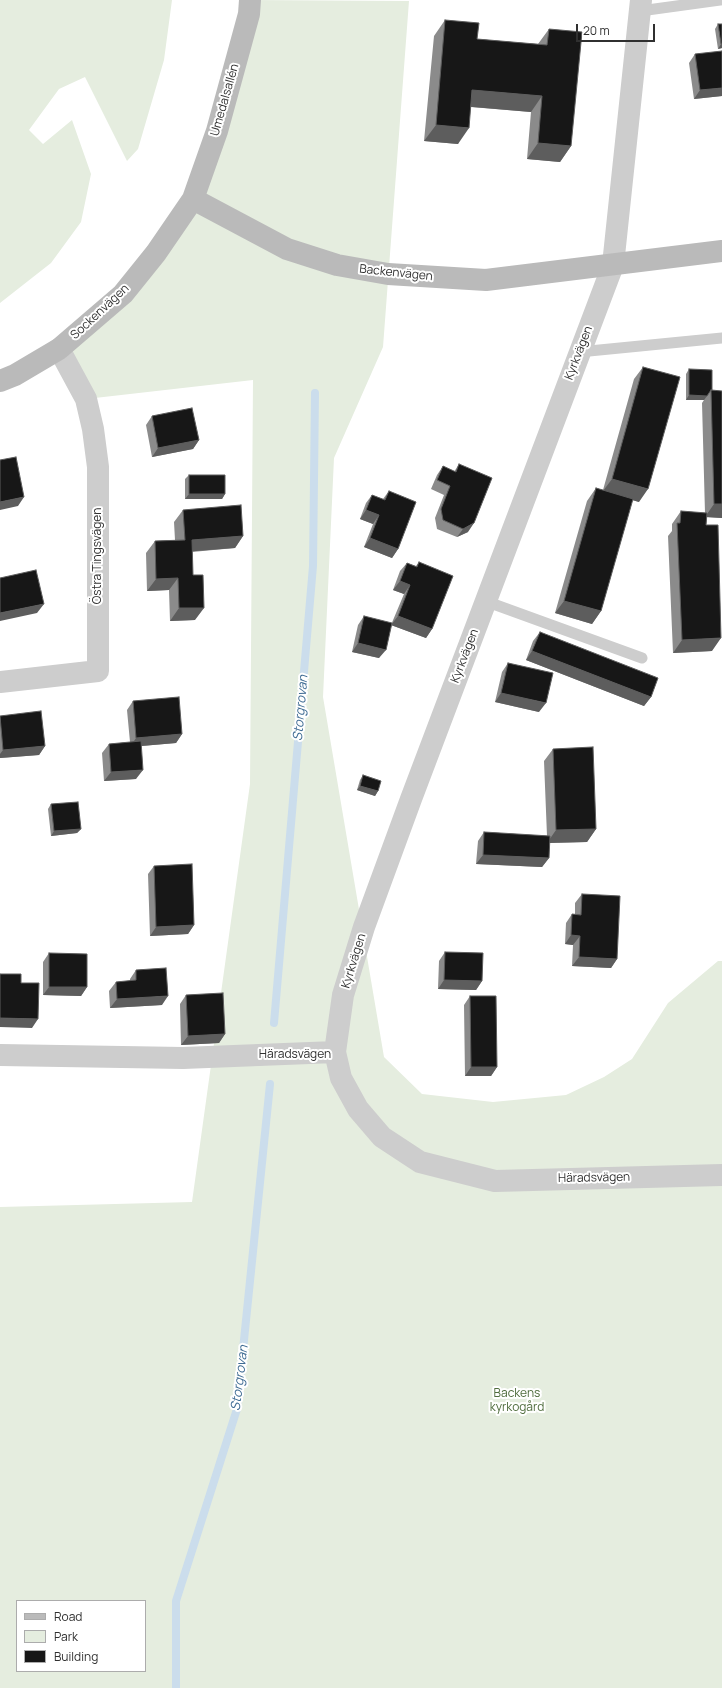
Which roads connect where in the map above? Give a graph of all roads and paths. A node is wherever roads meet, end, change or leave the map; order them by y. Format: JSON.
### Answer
{"nodes":[{"id":1,"x":250,"y":0,"type":"edge"},
{"id":2,"x":720,"y":0,"type":"edge"},
{"id":3,"x":641,"y":5,"type":"edge"},
{"id":4,"x":193,"y":199,"type":"junction"},
{"id":5,"x":722,"y":251,"type":"edge"},
{"id":6,"x":613,"y":265,"type":"junction"},
{"id":7,"x":722,"y":338,"type":"edge"},
{"id":8,"x":59,"y":349,"type":"junction"},
{"id":9,"x":579,"y":352,"type":"junction"},
{"id":10,"x":0,"y":381,"type":"edge"},
{"id":11,"x":485,"y":601,"type":"junction"},
{"id":12,"x":642,"y":658,"type":"dead end"},
{"id":13,"x":0,"y":682,"type":"edge"},
{"id":14,"x":335,"y":1052,"type":"junction"},
{"id":15,"x":0,"y":1054,"type":"edge"},
{"id":16,"x":722,"y":1175,"type":"edge"}],
"edges":[{"from":1,"to":4,"type":"street","name":"Umedalsallén"},
{"from":2,"to":3,"type":"lane"},
{"from":3,"to":6,"type":"street"},
{"from":4,"to":6,"type":"street","name":"Backenvägen"},
{"from":4,"to":8,"type":"street","name":"Sockenvägen"},
{"from":5,"to":6,"type":"street","name":"Backenvägen"},
{"from":6,"to":9,"type":"street","name":"Kyrkvägen"},
{"from":7,"to":9,"type":"lane"},
{"from":8,"to":10,"type":"street","name":"Sockenvägen"},
{"from":8,"to":13,"type":"street","name":"Östra Tingsvägen"},
{"from":9,"to":11,"type":"street","name":"Kyrkvägen"},
{"from":11,"to":12,"type":"lane"},
{"from":11,"to":14,"type":"street","name":"Kyrkvägen"},
{"from":14,"to":15,"type":"street","name":"Häradsvägen"},
{"from":14,"to":16,"type":"street","name":"Häradsvägen"}]}
